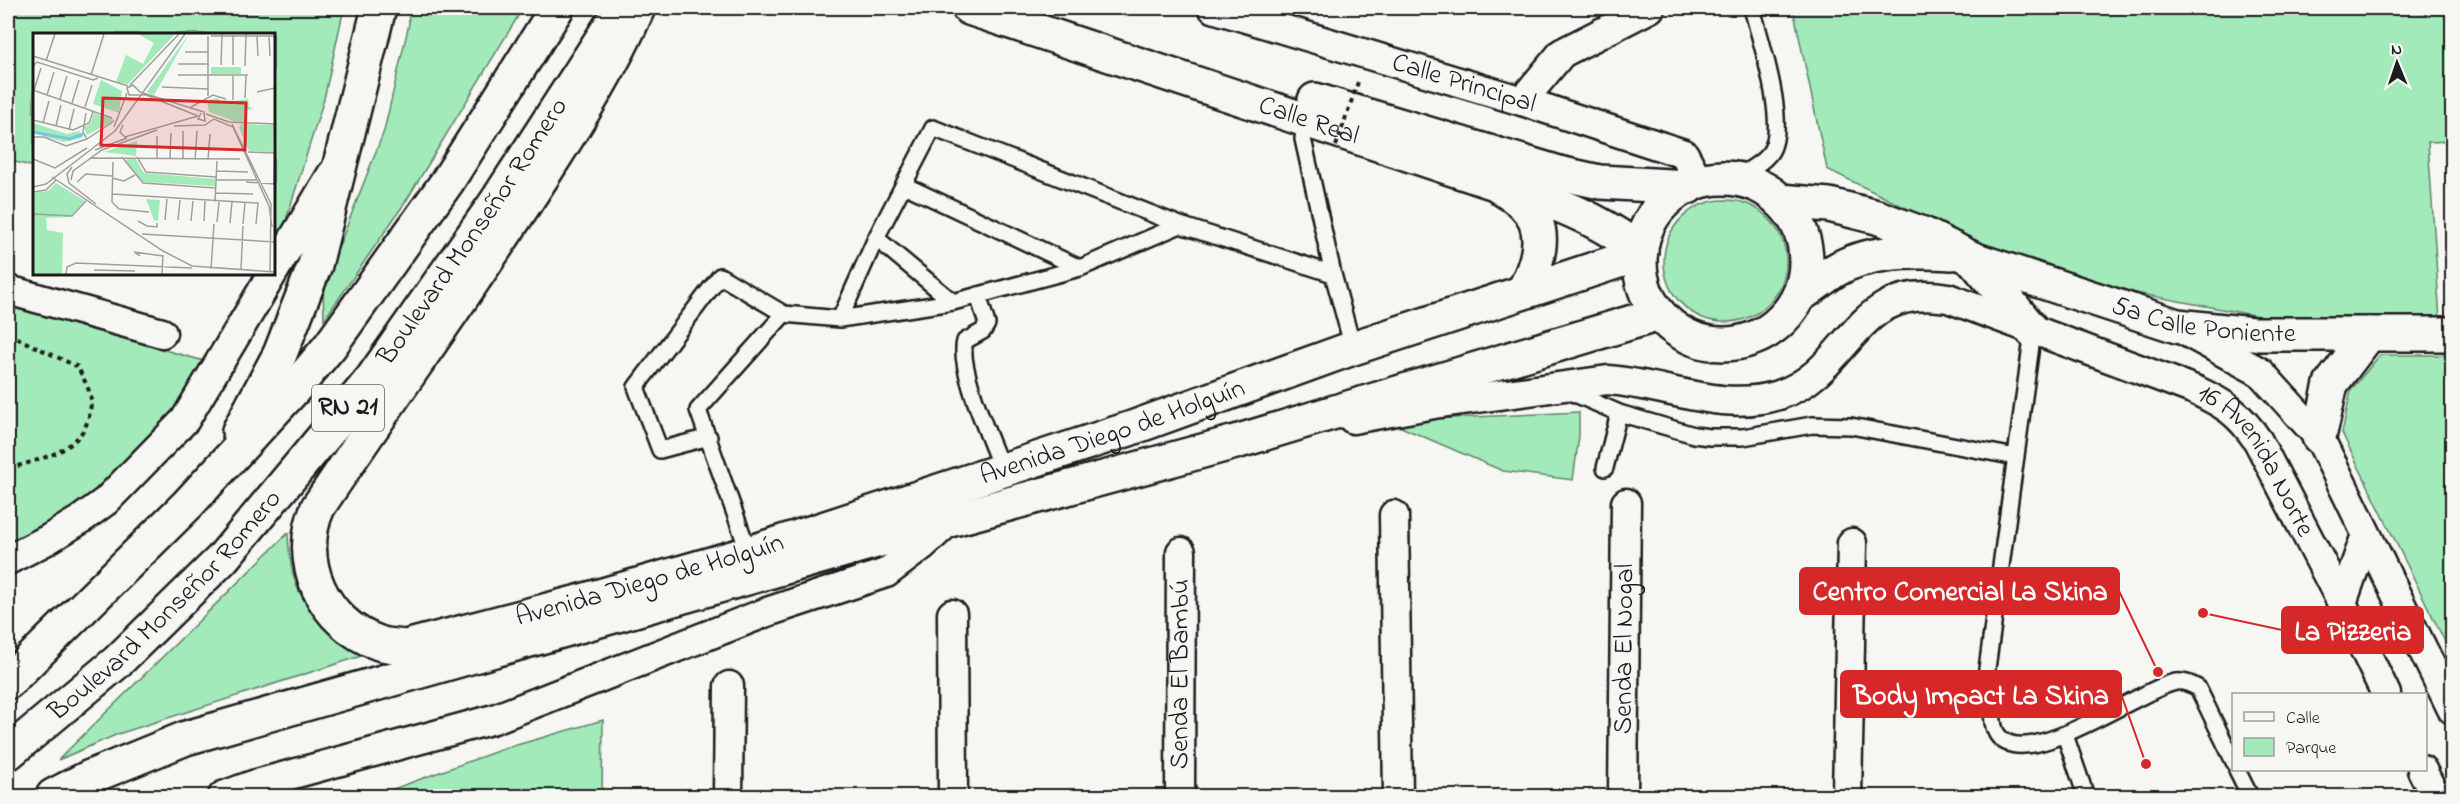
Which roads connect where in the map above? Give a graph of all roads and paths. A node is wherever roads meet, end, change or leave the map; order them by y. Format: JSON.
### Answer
{"nodes":[{"id":1,"x":379,"y":8,"type":"edge"},
{"id":2,"x":557,"y":8,"type":"edge"},
{"id":3,"x":622,"y":8,"type":"edge"},
{"id":4,"x":638,"y":8,"type":"edge"},
{"id":5,"x":969,"y":8,"type":"edge"},
{"id":6,"x":1038,"y":8,"type":"edge"},
{"id":7,"x":1213,"y":8,"type":"edge"},
{"id":8,"x":1650,"y":8,"type":"edge"},
{"id":9,"x":1752,"y":8,"type":"edge"},
{"id":10,"x":1358,"y":82,"type":"dead end"},
{"id":11,"x":1522,"y":101,"type":"junction"},
{"id":12,"x":1305,"y":119,"type":"junction"},
{"id":13,"x":1336,"y":146,"type":"dead end"},
{"id":14,"x":341,"y":159,"type":"junction"},
{"id":15,"x":1734,"y":179,"type":"junction"},
{"id":16,"x":1494,"y":183,"type":"junction"},
{"id":17,"x":1694,"y":184,"type":"junction"},
{"id":18,"x":903,"y":185,"type":"junction"},
{"id":19,"x":1780,"y":201,"type":"junction"},
{"id":20,"x":1180,"y":225,"type":"junction"},
{"id":21,"x":876,"y":238,"type":"junction"},
{"id":22,"x":1641,"y":252,"type":"junction"},
{"id":23,"x":1969,"y":257,"type":"junction"},
{"id":24,"x":1080,"y":268,"type":"junction"},
{"id":25,"x":274,"y":271,"type":"edge"},
{"id":26,"x":272,"y":274,"type":"edge"},
{"id":27,"x":1333,"y":274,"type":"junction"},
{"id":28,"x":8,"y":290,"type":"edge"},
{"id":29,"x":1523,"y":292,"type":"junction"},
{"id":30,"x":978,"y":295,"type":"junction"},
{"id":31,"x":1800,"y":296,"type":"junction"},
{"id":32,"x":953,"y":302,"type":"junction"},
{"id":33,"x":784,"y":314,"type":"junction"},
{"id":34,"x":1659,"y":314,"type":"junction"},
{"id":35,"x":840,"y":320,"type":"junction"},
{"id":36,"x":2177,"y":326,"type":"junction"},
{"id":37,"x":2033,"y":331,"type":"junction"},
{"id":38,"x":162,"y":333,"type":"dead end"},
{"id":39,"x":2369,"y":334,"type":"junction"},
{"id":40,"x":2452,"y":334,"type":"edge"},
{"id":41,"x":8,"y":336,"type":"edge"},
{"id":42,"x":1353,"y":348,"type":"junction"},
{"id":43,"x":1557,"y":386,"type":"junction"},
{"id":44,"x":1619,"y":413,"type":"junction"},
{"id":45,"x":708,"y":437,"type":"junction"},
{"id":46,"x":2319,"y":437,"type":"junction"},
{"id":47,"x":1239,"y":441,"type":"junction"},
{"id":48,"x":2016,"y":458,"type":"junction"},
{"id":49,"x":1605,"y":468,"type":"dead end"},
{"id":50,"x":8,"y":469,"type":"edge"},
{"id":51,"x":1002,"y":470,"type":"junction"},
{"id":52,"x":1626,"y":503,"type":"dead end"},
{"id":53,"x":188,"y":504,"type":"junction"},
{"id":54,"x":1394,"y":514,"type":"dead end"},
{"id":55,"x":950,"y":520,"type":"junction"},
{"id":56,"x":2366,"y":535,"type":"junction"},
{"id":57,"x":1852,"y":543,"type":"dead end"},
{"id":58,"x":1181,"y":552,"type":"dead end"},
{"id":59,"x":749,"y":553,"type":"junction"},
{"id":60,"x":8,"y":560,"type":"edge"},
{"id":61,"x":2342,"y":603,"type":"junction"},
{"id":62,"x":952,"y":614,"type":"dead end"},
{"id":63,"x":42,"y":649,"type":"junction"},
{"id":64,"x":8,"y":675,"type":"edge"},
{"id":65,"x":8,"y":682,"type":"edge"},
{"id":66,"x":729,"y":686,"type":"dead end"},
{"id":67,"x":2386,"y":693,"type":"edge"},
{"id":68,"x":2452,"y":709,"type":"edge"},
{"id":69,"x":2065,"y":735,"type":"junction"},
{"id":70,"x":8,"y":753,"type":"edge"},
{"id":71,"x":2232,"y":758,"type":"edge"},
{"id":72,"x":2238,"y":771,"type":"edge"},
{"id":73,"x":2422,"y":771,"type":"edge"},
{"id":74,"x":53,"y":796,"type":"edge"},
{"id":75,"x":223,"y":796,"type":"edge"},
{"id":76,"x":728,"y":796,"type":"edge"},
{"id":77,"x":953,"y":796,"type":"edge"},
{"id":78,"x":1180,"y":796,"type":"edge"},
{"id":79,"x":1398,"y":796,"type":"edge"},
{"id":80,"x":1623,"y":796,"type":"edge"},
{"id":81,"x":1847,"y":796,"type":"edge"},
{"id":82,"x":2086,"y":796,"type":"edge"},
{"id":83,"x":2250,"y":796,"type":"edge"},
{"id":84,"x":2435,"y":796,"type":"edge"}],
"edges":[{"from":1,"to":14,"type":"main road"},
{"from":2,"to":53,"type":"main road","name":"Boulevard Monseñor Romero","number":"RN 21"},
{"from":3,"to":70,"type":"main road","name":"Boulevard Monseñor Romero","number":"RN 21"},
{"from":4,"to":59,"type":"main road","name":"Avenida Diego de Holguín"},
{"from":5,"to":12,"type":"main road","name":"Calle Real"},
{"from":6,"to":17,"type":"main road","name":"Calle Real"},
{"from":7,"to":11,"type":"street","name":"Calle Principal"},
{"from":8,"to":11,"type":"street"},
{"from":9,"to":15,"type":"lane"},
{"from":10,"to":13,"type":"path","bridge":true},
{"from":11,"to":17,"type":"street","name":"Calle Principal"},
{"from":12,"to":16,"type":"main road","name":"Calle Real"},
{"from":12,"to":27,"type":"lane"},
{"from":14,"to":25,"type":"street"},
{"from":14,"to":53,"type":"main road"},
{"from":15,"to":17,"type":"main road"},
{"from":15,"to":19,"type":"main road"},
{"from":16,"to":22,"type":"main road","name":"Calle Real"},
{"from":16,"to":29,"type":"main road"},
{"from":17,"to":22,"type":"main road"},
{"from":18,"to":20,"type":"lane"},
{"from":18,"to":21,"type":"lane"},
{"from":18,"to":24,"type":"lane"},
{"from":19,"to":23,"type":"main road","name":"5a Calle Poniente"},
{"from":19,"to":31,"type":"main road"},
{"from":20,"to":24,"type":"lane"},
{"from":20,"to":27,"type":"lane"},
{"from":21,"to":32,"type":"lane"},
{"from":21,"to":35,"type":"lane"},
{"from":22,"to":29,"type":"main road","name":"Avenida Diego de Holguín"},
{"from":22,"to":34,"type":"main road"},
{"from":23,"to":31,"type":"main road","name":"5a Calle Poniente"},
{"from":23,"to":36,"type":"main road","name":"5a Calle Poniente"},
{"from":23,"to":37,"type":"main road"},
{"from":24,"to":30,"type":"lane"},
{"from":26,"to":60,"type":"street"},
{"from":27,"to":42,"type":"lane"},
{"from":28,"to":38,"type":"street"},
{"from":29,"to":42,"type":"main road","name":"Avenida Diego de Holguín"},
{"from":30,"to":32,"type":"lane"},
{"from":30,"to":51,"type":"lane"},
{"from":31,"to":34,"type":"main road"},
{"from":32,"to":35,"type":"lane"},
{"from":33,"to":35,"type":"lane"},
{"from":33,"to":45,"type":"lane"},
{"from":33,"to":45,"type":"lane"},
{"from":34,"to":47,"type":"main road","name":"Avenida Diego de Holguín"},
{"from":36,"to":39,"type":"main road","name":"5a Calle Poniente"},
{"from":36,"to":46,"type":"street","name":"16 Avenida Norte"},
{"from":37,"to":43,"type":"street","name":"16 Avenida Norte"},
{"from":37,"to":48,"type":"lane"},
{"from":37,"to":61,"type":"street","name":"16 Avenida Norte"},
{"from":39,"to":40,"type":"main road","name":"5a Calle Poniente"},
{"from":39,"to":46,"type":"main road"},
{"from":41,"to":50,"type":"path"},
{"from":42,"to":51,"type":"main road","name":"Avenida Diego de Holguín"},
{"from":43,"to":44,"type":"lane"},
{"from":43,"to":47,"type":"street","name":"16 Avenida Norte"},
{"from":44,"to":48,"type":"lane"},
{"from":44,"to":49,"type":"lane"},
{"from":45,"to":59,"type":"lane"},
{"from":46,"to":56,"type":"street","name":"16 Avenida Norte"},
{"from":47,"to":55,"type":"main road","name":"Avenida Diego de Holguín"},
{"from":48,"to":69,"type":"lane"},
{"from":51,"to":59,"type":"main road","name":"Avenida Diego de Holguín"},
{"from":52,"to":80,"type":"street","name":"Senda El Nogal"},
{"from":53,"to":63,"type":"main road","name":"Boulevard Monseñor Romero","number":"RN 21"},
{"from":54,"to":79,"type":"street"},
{"from":55,"to":74,"type":"main road","name":"Avenida Diego de Holguín"},
{"from":55,"to":75,"type":"street"},
{"from":56,"to":61,"type":"street"},
{"from":56,"to":68,"type":"street","name":"16 Avenida Norte"},
{"from":57,"to":81,"type":"street"},
{"from":58,"to":78,"type":"street","name":"Senda El Bambú"},
{"from":61,"to":67,"type":"street","name":"16 Avenida Norte"},
{"from":62,"to":77,"type":"street"},
{"from":63,"to":64,"type":"main road"},
{"from":63,"to":65,"type":"main road"},
{"from":66,"to":76,"type":"street"},
{"from":69,"to":71,"type":"lane"},
{"from":69,"to":82,"type":"lane"},
{"from":72,"to":83,"type":"lane"},
{"from":73,"to":84,"type":"street"}]}
